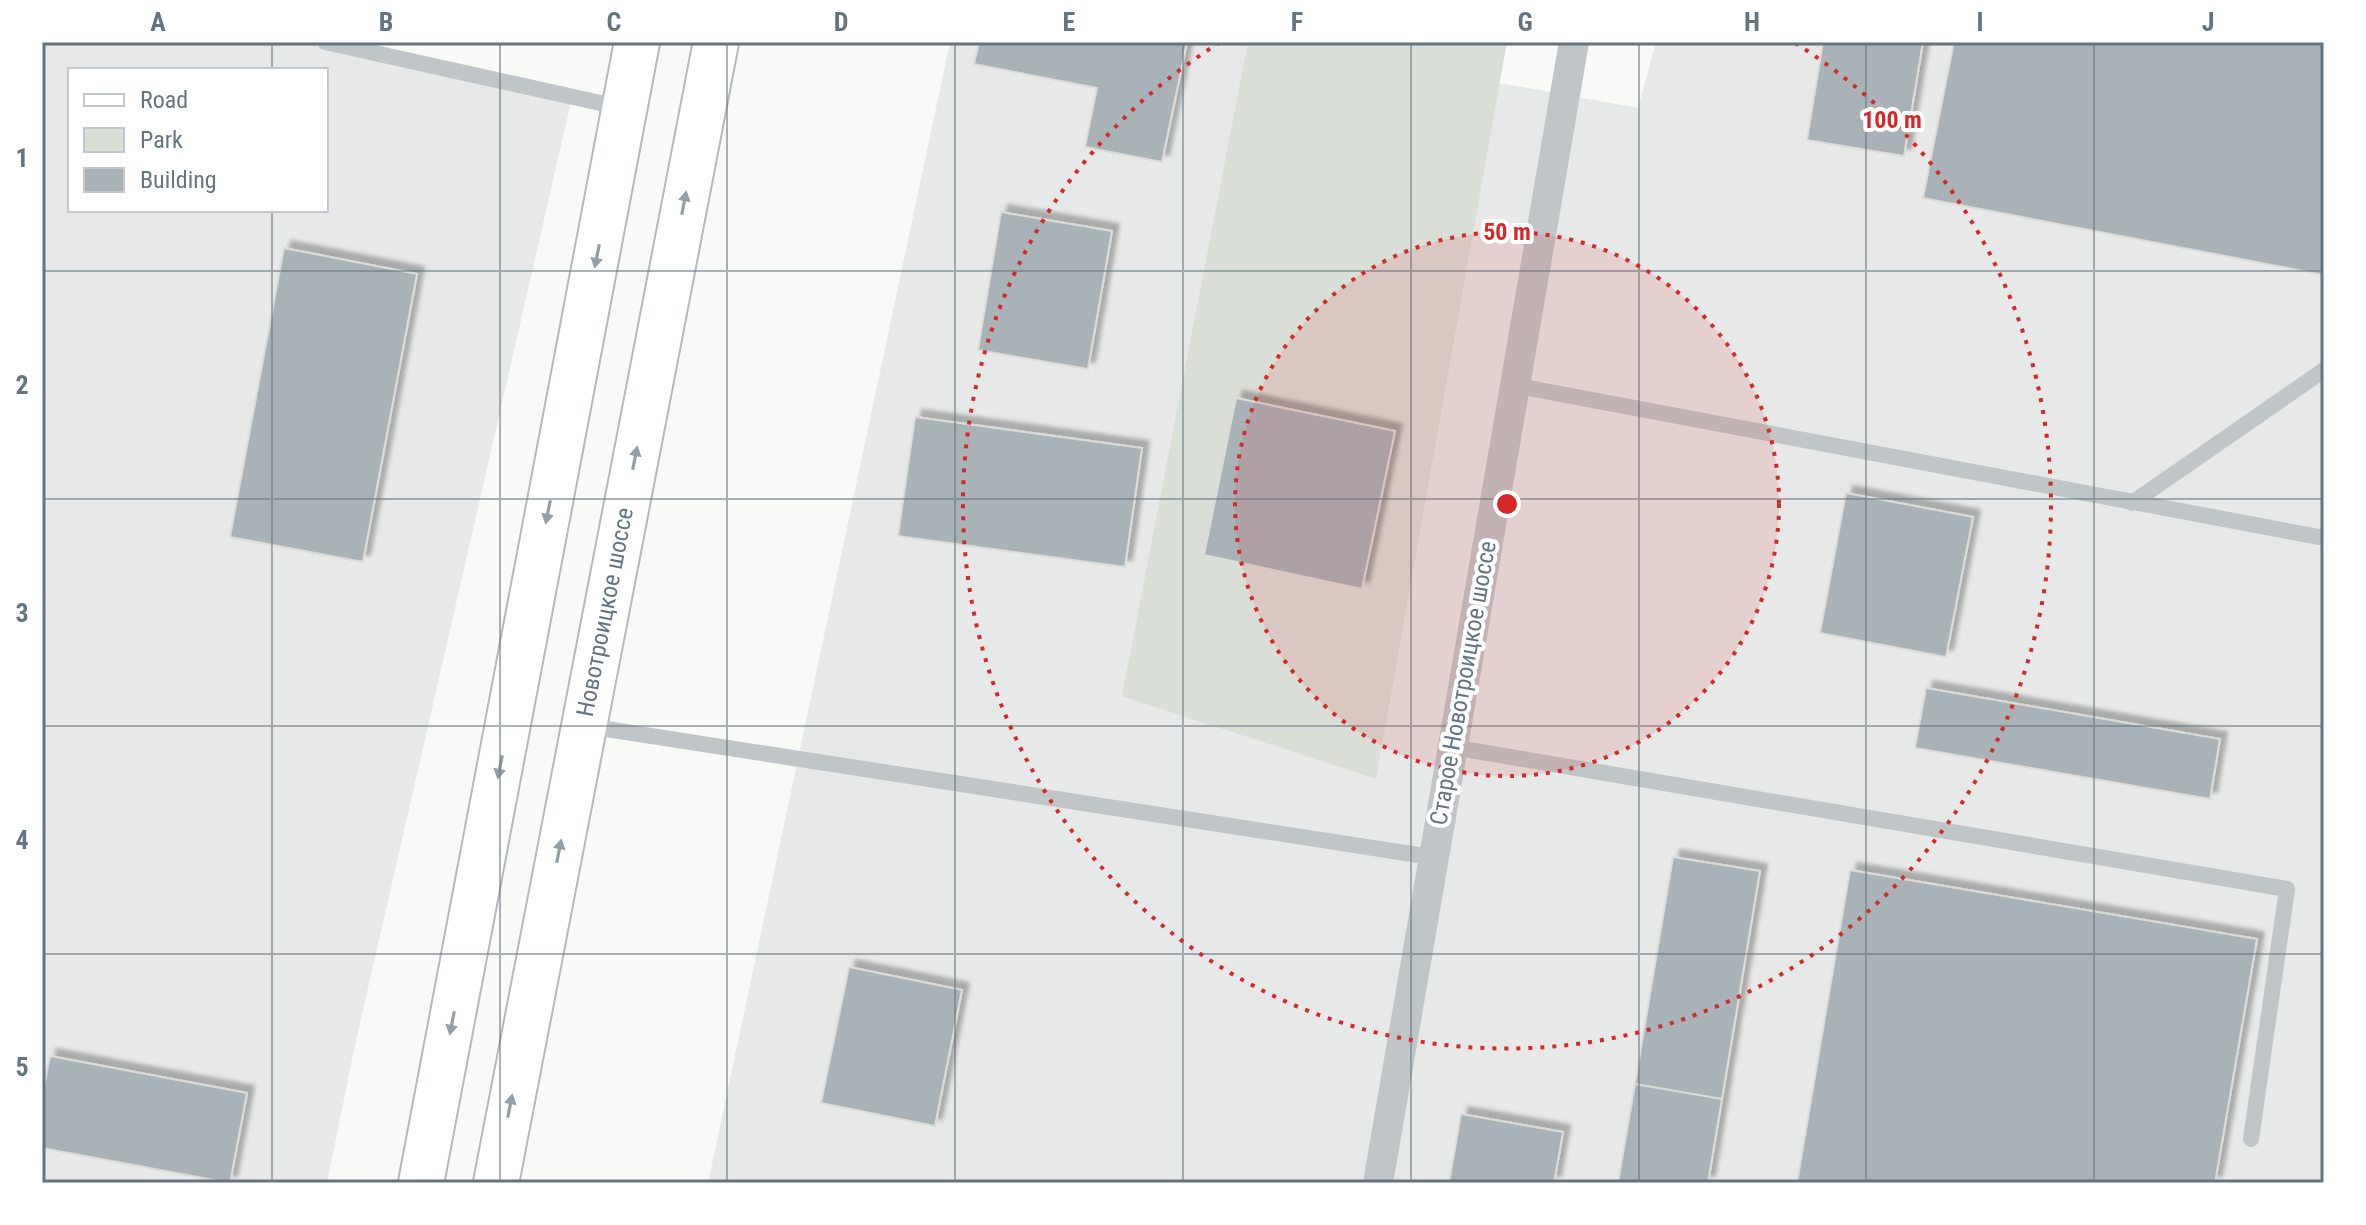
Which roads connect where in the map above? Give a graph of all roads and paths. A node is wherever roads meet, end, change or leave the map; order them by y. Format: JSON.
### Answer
{"nodes":[{"id":1,"x":325,"y":42,"type":"edge"},
{"id":2,"x":637,"y":42,"type":"edge"},
{"id":3,"x":716,"y":42,"type":"edge"},
{"id":4,"x":1574,"y":42,"type":"edge"},
{"id":5,"x":624,"y":108,"type":"junction"},
{"id":6,"x":2324,"y":370,"type":"edge"},
{"id":7,"x":1518,"y":386,"type":"junction"},
{"id":8,"x":2132,"y":503,"type":"junction"},
{"id":9,"x":2324,"y":538,"type":"edge"},
{"id":10,"x":583,"y":725,"type":"junction"},
{"id":11,"x":1452,"y":747,"type":"junction"},
{"id":12,"x":1431,"y":857,"type":"junction"},
{"id":13,"x":2251,"y":1139,"type":"dead end"},
{"id":14,"x":421,"y":1183,"type":"edge"},
{"id":15,"x":496,"y":1183,"type":"edge"},
{"id":16,"x":1378,"y":1183,"type":"edge"}],
"edges":[{"from":1,"to":5,"type":"lane"},
{"from":2,"to":5,"type":"main road"},
{"from":10,"to":3,"type":"main road","name":"Новотроицкое шоссе","one_way":true},
{"from":4,"to":7,"type":"street","name":"Старое Новотроицкое шоссе"},
{"from":5,"to":14,"type":"main road","one_way":true},
{"from":6,"to":8,"type":"lane"},
{"from":7,"to":8,"type":"lane"},
{"from":7,"to":11,"type":"street","name":"Старое Новотроицкое шоссе"},
{"from":8,"to":9,"type":"lane"},
{"from":10,"to":12,"type":"lane"},
{"from":15,"to":10,"type":"main road","name":"Новотроицкое шоссе","one_way":true},
{"from":11,"to":12,"type":"street","name":"Старое Новотроицкое шоссе"},
{"from":11,"to":13,"type":"lane"},
{"from":12,"to":16,"type":"street","name":"Старое Новотроицкое шоссе"}]}
